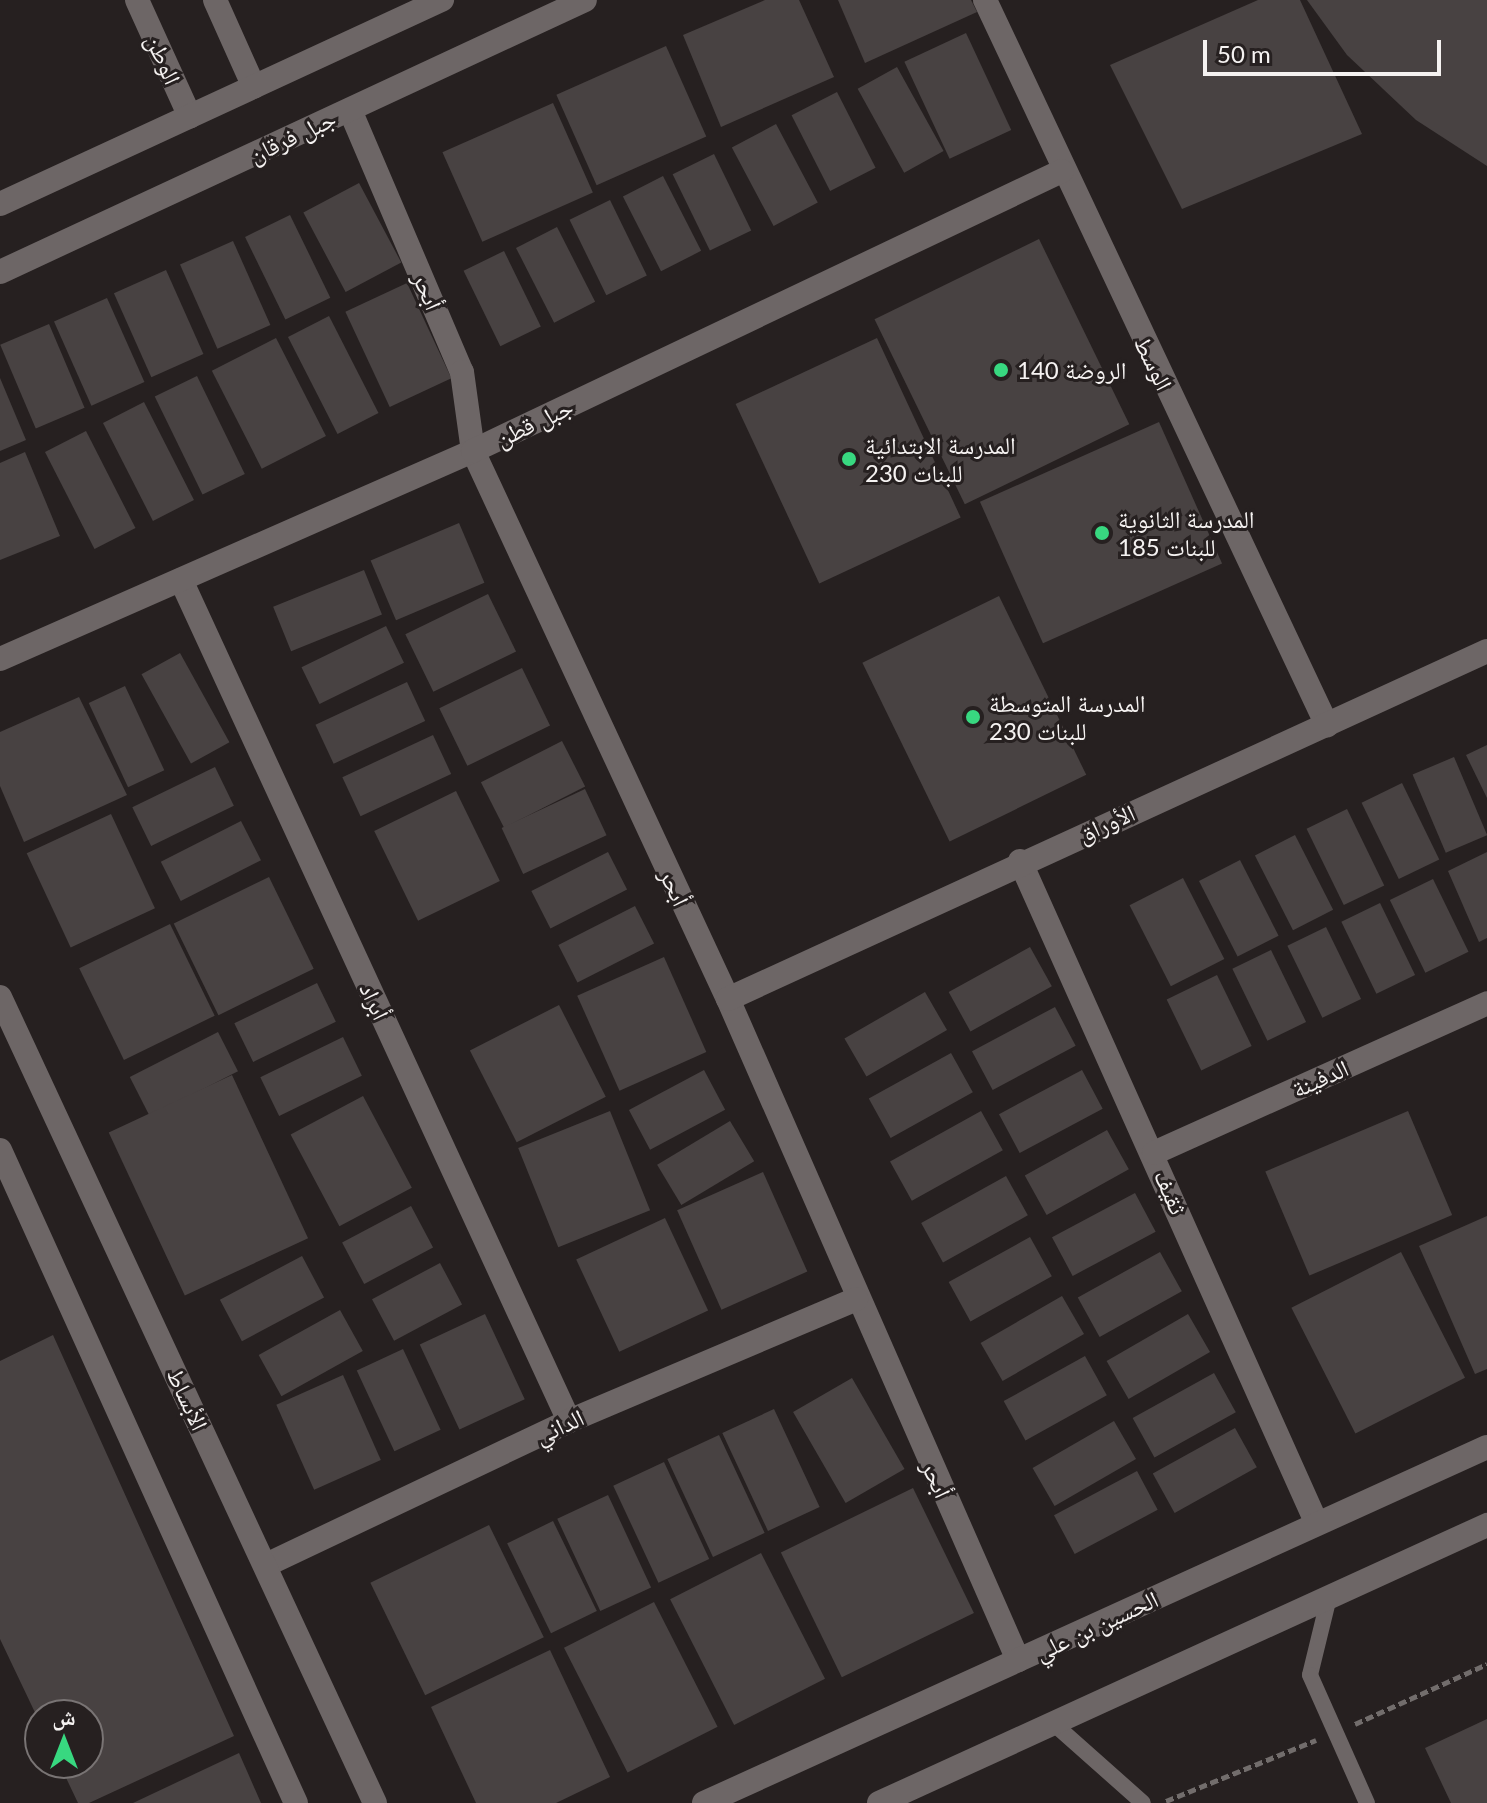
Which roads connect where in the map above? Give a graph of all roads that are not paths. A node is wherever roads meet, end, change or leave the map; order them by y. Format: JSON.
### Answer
{"nodes":[{"id":1,"x":137,"y":0,"type":"edge"},
{"id":2,"x":215,"y":0,"type":"edge"},
{"id":3,"x":442,"y":0,"type":"edge"},
{"id":4,"x":585,"y":0,"type":"edge"},
{"id":5,"x":985,"y":0,"type":"edge"},
{"id":6,"x":254,"y":87,"type":"junction"},
{"id":7,"x":350,"y":110,"type":"junction"},
{"id":8,"x":190,"y":117,"type":"junction"},
{"id":9,"x":1062,"y":171,"type":"junction"},
{"id":10,"x":0,"y":204,"type":"edge"},
{"id":11,"x":0,"y":272,"type":"edge"},
{"id":12,"x":473,"y":451,"type":"junction"},
{"id":13,"x":181,"y":580,"type":"junction"},
{"id":14,"x":1487,"y":651,"type":"edge"},
{"id":15,"x":0,"y":659,"type":"edge"},
{"id":16,"x":1327,"y":725,"type":"junction"},
{"id":17,"x":1020,"y":861,"type":"junction"},
{"id":18,"x":0,"y":997,"type":"edge"},
{"id":19,"x":728,"y":999,"type":"junction"},
{"id":20,"x":1487,"y":1003,"type":"edge"},
{"id":21,"x":0,"y":1150,"type":"edge"},
{"id":22,"x":1154,"y":1153,"type":"junction"},
{"id":23,"x":856,"y":1299,"type":"junction"},
{"id":24,"x":569,"y":1421,"type":"junction"},
{"id":25,"x":1487,"y":1447,"type":"edge"},
{"id":26,"x":1317,"y":1524,"type":"junction"},
{"id":27,"x":1487,"y":1525,"type":"edge"},
{"id":28,"x":266,"y":1565,"type":"junction"},
{"id":29,"x":1329,"y":1597,"type":"junction"},
{"id":30,"x":1018,"y":1660,"type":"junction"},
{"id":31,"x":1053,"y":1723,"type":"junction"},
{"id":32,"x":296,"y":1803,"type":"edge"},
{"id":33,"x":375,"y":1803,"type":"edge"},
{"id":34,"x":704,"y":1803,"type":"edge"},
{"id":35,"x":879,"y":1803,"type":"edge"},
{"id":36,"x":1143,"y":1803,"type":"edge"},
{"id":37,"x":1367,"y":1803,"type":"edge"}],
"edges":[{"from":1,"to":8,"type":"street","name":"الوطن"},
{"from":2,"to":6,"type":"street"},
{"from":3,"to":6,"type":"street"},
{"from":4,"to":7,"type":"street","name":"جبل فرقان"},
{"from":5,"to":9,"type":"street","name":"الوسط"},
{"from":6,"to":8,"type":"street"},
{"from":7,"to":11,"type":"street","name":"جبل فرقان"},
{"from":7,"to":12,"type":"street","name":"أبحر"},
{"from":8,"to":10,"type":"street"},
{"from":9,"to":12,"type":"street","name":"جبل قطن"},
{"from":9,"to":16,"type":"street","name":"الوسط"},
{"from":12,"to":13,"type":"street","name":"جبل قطن"},
{"from":12,"to":19,"type":"street","name":"أبحر"},
{"from":13,"to":15,"type":"street","name":"جبل قطن"},
{"from":13,"to":24,"type":"street","name":"أبراد"},
{"from":14,"to":16,"type":"street","name":"الأوراق"},
{"from":16,"to":17,"type":"street","name":"الأوراق"},
{"from":17,"to":19,"type":"street","name":"الأوراق"},
{"from":17,"to":22,"type":"street","name":"ثقيف"},
{"from":18,"to":28,"type":"street","name":"الأبساط"},
{"from":19,"to":23,"type":"street","name":"أبحر"},
{"from":20,"to":22,"type":"street","name":"الدفينة"},
{"from":21,"to":32,"type":"street"},
{"from":22,"to":26,"type":"street","name":"ثقيف"},
{"from":23,"to":24,"type":"street","name":"الداني"},
{"from":23,"to":30,"type":"street","name":"أبحر"},
{"from":24,"to":28,"type":"street","name":"الداني"},
{"from":25,"to":26,"type":"street","name":"الحسين بن علي"},
{"from":26,"to":30,"type":"street","name":"الحسين بن علي"},
{"from":27,"to":29,"type":"street"},
{"from":28,"to":33,"type":"street","name":"الأبساط"},
{"from":29,"to":31,"type":"street"},
{"from":29,"to":37,"type":"lane"},
{"from":30,"to":34,"type":"street","name":"الحسين بن علي"},
{"from":31,"to":35,"type":"street"},
{"from":31,"to":36,"type":"lane"}]}
